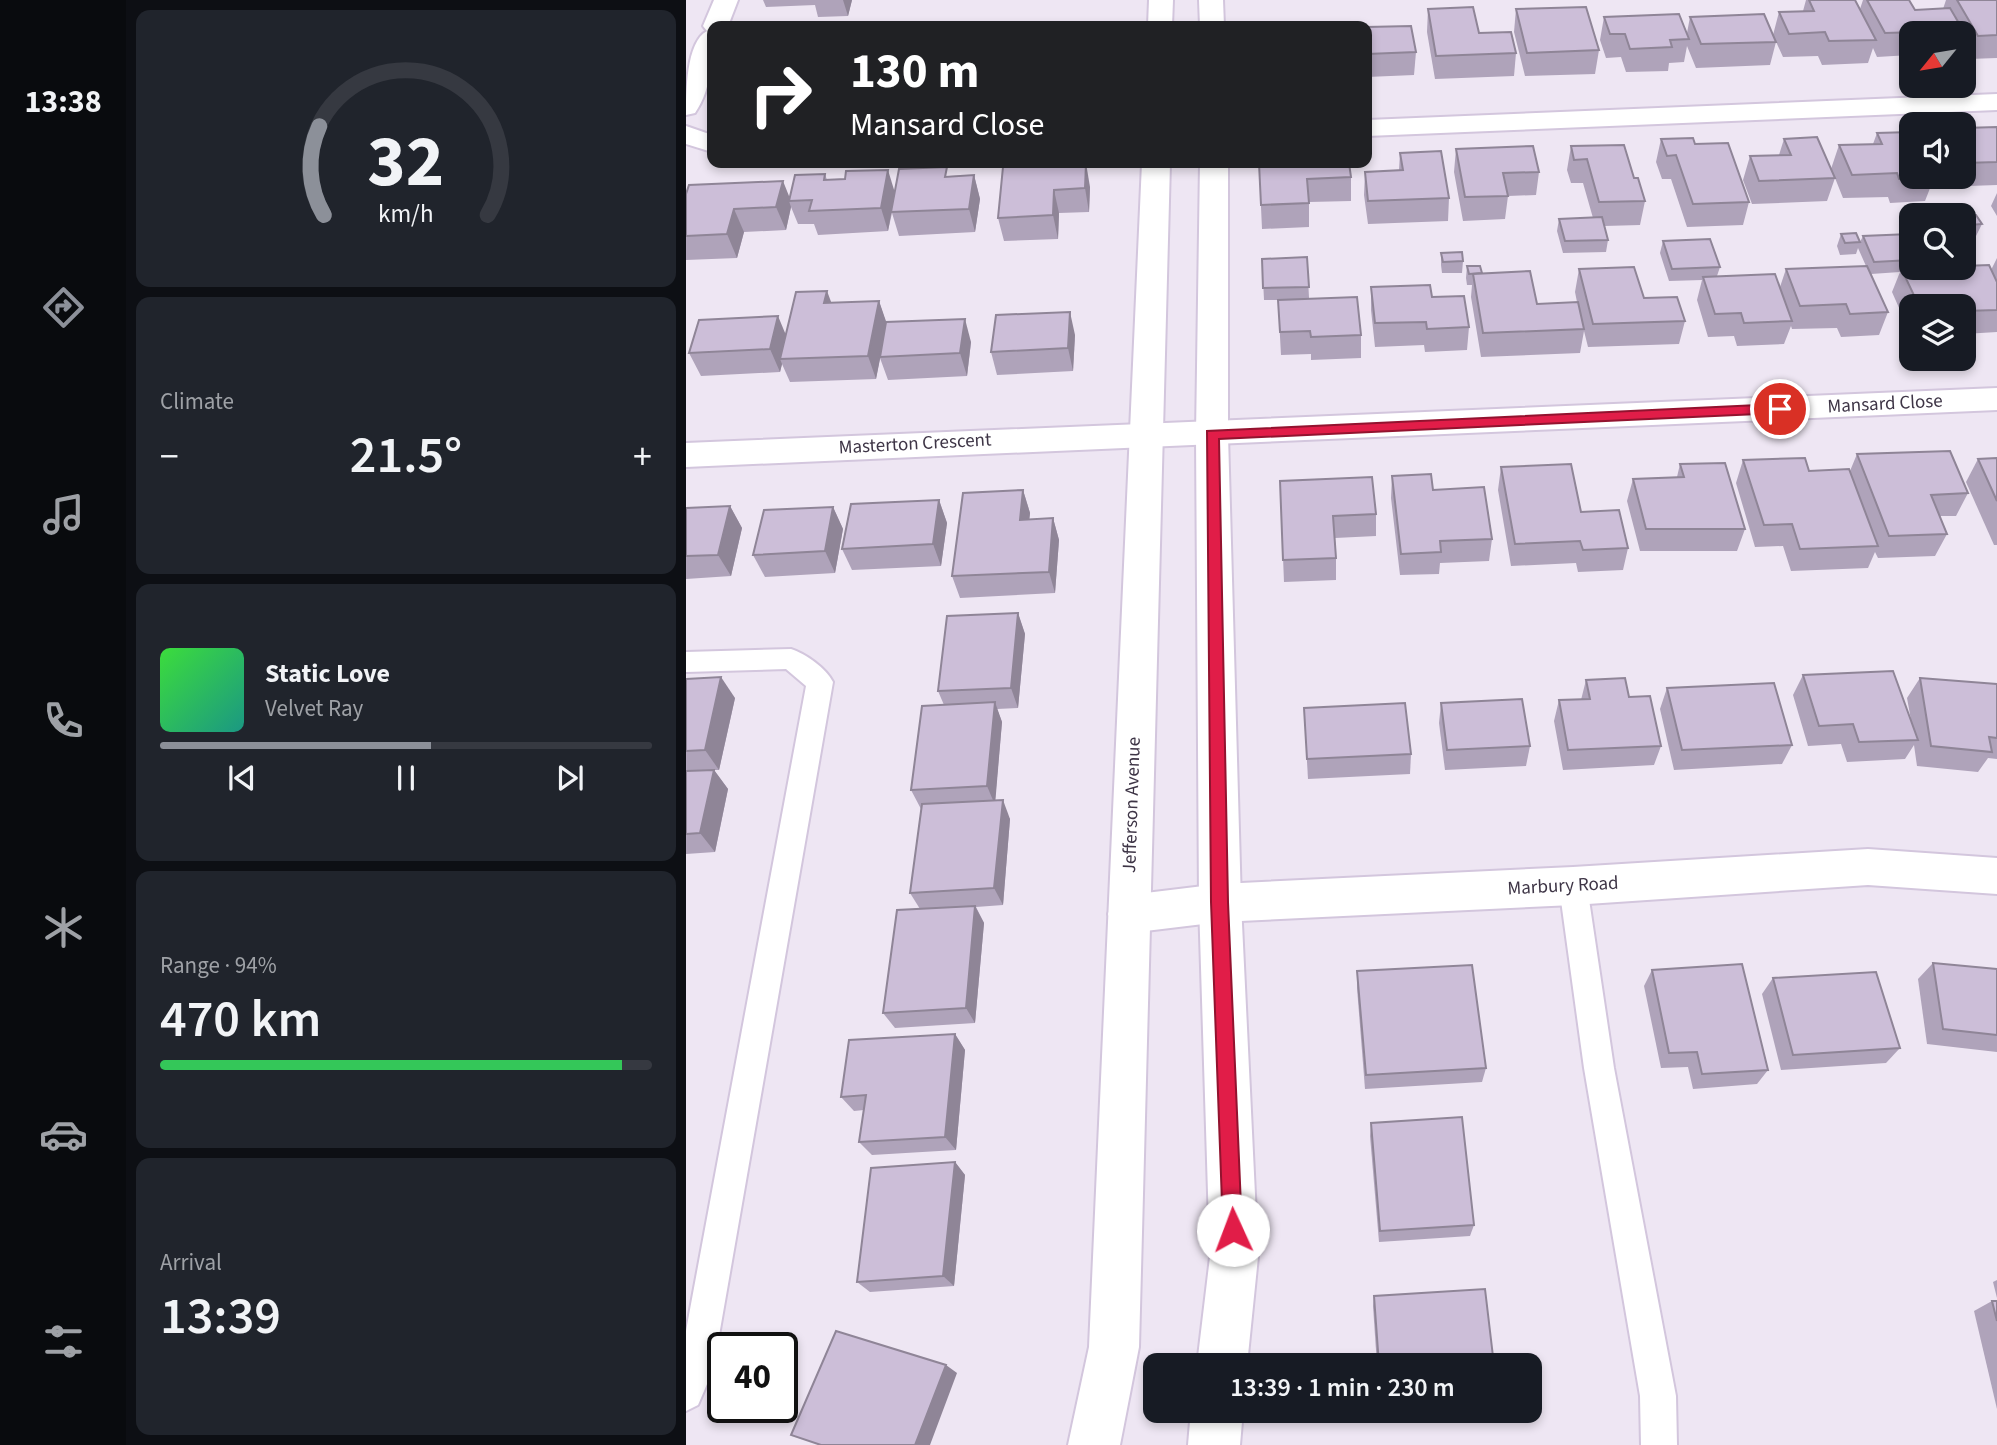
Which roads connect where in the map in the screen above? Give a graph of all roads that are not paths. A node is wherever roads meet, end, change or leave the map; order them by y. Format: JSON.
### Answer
{"nodes":[{"id":1,"x":726,"y":0,"type":"edge"},
{"id":2,"x":1161,"y":0,"type":"edge"},
{"id":3,"x":1211,"y":0,"type":"edge"},
{"id":4,"x":718,"y":21,"type":"edge"},
{"id":5,"x":1160,"y":21,"type":"edge"},
{"id":6,"x":1212,"y":21,"type":"edge"},
{"id":7,"x":707,"y":50,"type":"edge"},
{"id":8,"x":1997,"y":102,"type":"edge"},
{"id":9,"x":686,"y":107,"type":"edge"},
{"id":10,"x":1372,"y":128,"type":"edge"},
{"id":11,"x":686,"y":134,"type":"edge"},
{"id":12,"x":707,"y":142,"type":"edge"},
{"id":13,"x":1156,"y":168,"type":"edge"},
{"id":14,"x":1214,"y":168,"type":"edge"},
{"id":15,"x":1997,"y":399,"type":"edge"},
{"id":16,"x":1144,"y":434,"type":"junction"},
{"id":17,"x":1212,"y":435,"type":"junction"},
{"id":18,"x":686,"y":455,"type":"edge"},
{"id":19,"x":686,"y":662,"type":"edge"},
{"id":20,"x":1997,"y":876,"type":"edge"},
{"id":21,"x":1573,"y":886,"type":"junction"},
{"id":22,"x":1220,"y":902,"type":"junction"},
{"id":23,"x":1129,"y":914,"type":"junction"},
{"id":24,"x":1223,"y":1353,"type":"edge"},
{"id":25,"x":686,"y":1393,"type":"edge"},
{"id":26,"x":1216,"y":1423,"type":"edge"},
{"id":27,"x":1094,"y":1445,"type":"edge"},
{"id":28,"x":1214,"y":1445,"type":"edge"},
{"id":29,"x":1660,"y":1445,"type":"edge"}],
"edges":[{"from":1,"to":4,"type":"street"},
{"from":2,"to":5,"type":"street"},
{"from":3,"to":6,"type":"street"},
{"from":7,"to":9,"type":"street"},
{"from":8,"to":10,"type":"street"},
{"from":11,"to":12,"type":"street"},
{"from":13,"to":16,"type":"street","name":"Jefferson Avenue"},
{"from":14,"to":17,"type":"street"},
{"from":15,"to":17,"type":"street","name":"Mansard Close"},
{"from":16,"to":17,"type":"street","name":"Mansard Close"},
{"from":16,"to":18,"type":"street","name":"Masterton Crescent"},
{"from":16,"to":23,"type":"street","name":"Jefferson Avenue"},
{"from":17,"to":22,"type":"street"},
{"from":19,"to":25,"type":"lane"},
{"from":20,"to":21,"type":"street","name":"Marbury Road"},
{"from":21,"to":22,"type":"street","name":"Marbury Road"},
{"from":21,"to":29,"type":"lane"},
{"from":22,"to":23,"type":"street","name":"Marbury Road"},
{"from":22,"to":24,"type":"street"},
{"from":23,"to":27,"type":"street","name":"Jefferson Avenue"},
{"from":26,"to":28,"type":"street"}]}
